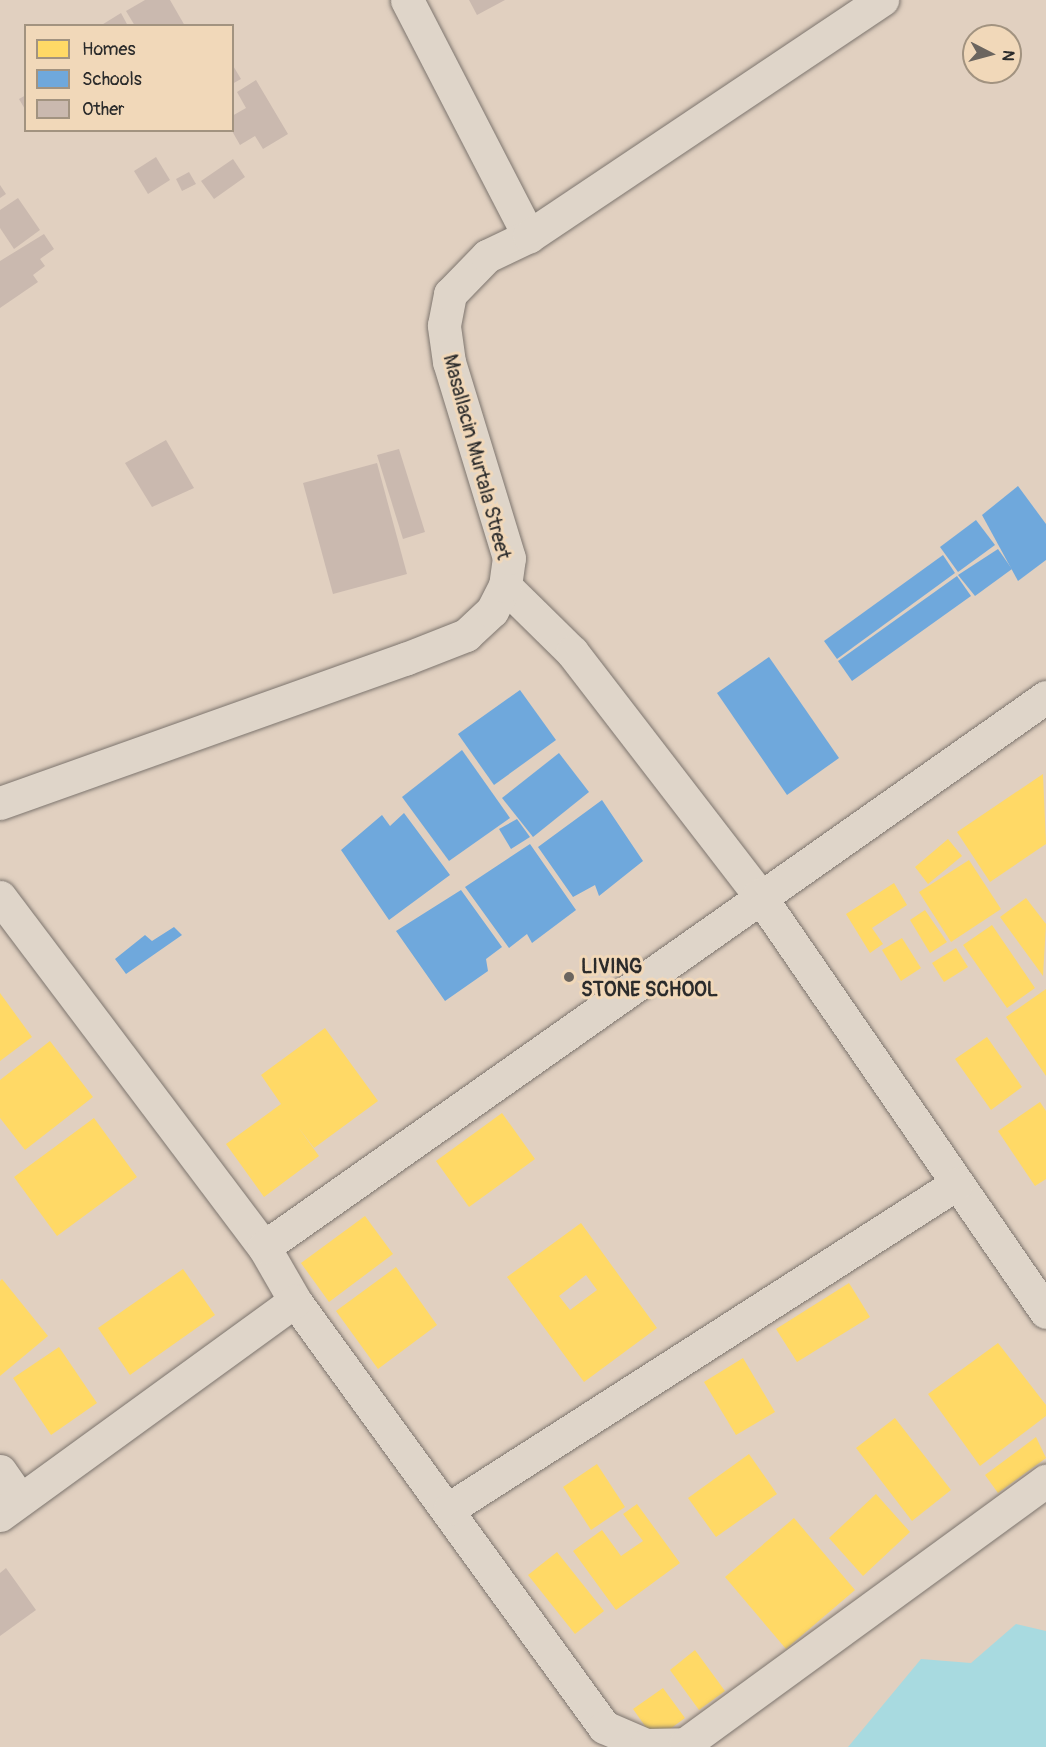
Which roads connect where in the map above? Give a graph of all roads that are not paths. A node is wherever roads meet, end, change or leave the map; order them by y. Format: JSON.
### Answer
{"nodes":[{"id":1,"x":407,"y":0,"type":"edge"},
{"id":2,"x":882,"y":0,"type":"edge"},
{"id":3,"x":529,"y":236,"type":"junction"},
{"id":4,"x":505,"y":586,"type":"junction"},
{"id":5,"x":1046,"y":697,"type":"edge"},
{"id":6,"x":0,"y":803,"type":"edge"},
{"id":7,"x":759,"y":895,"type":"junction"},
{"id":8,"x":0,"y":897,"type":"edge"},
{"id":9,"x":956,"y":1184,"type":"junction"},
{"id":10,"x":264,"y":1247,"type":"junction"},
{"id":11,"x":296,"y":1300,"type":"junction"},
{"id":12,"x":1046,"y":1312,"type":"edge"},
{"id":13,"x":0,"y":1471,"type":"edge"},
{"id":14,"x":1046,"y":1481,"type":"edge"},
{"id":15,"x":10,"y":1508,"type":"edge"},
{"id":16,"x":450,"y":1508,"type":"junction"}],
"edges":[{"from":1,"to":3,"type":"street"},
{"from":2,"to":3,"type":"street","name":"Masallacin Murtala Street"},
{"from":3,"to":4,"type":"street","name":"Masallacin Murtala Street"},
{"from":4,"to":6,"type":"street","name":"Masallacin Murtala Street"},
{"from":4,"to":7,"type":"street"},
{"from":5,"to":7,"type":"street"},
{"from":7,"to":9,"type":"street"},
{"from":7,"to":10,"type":"street"},
{"from":8,"to":10,"type":"street"},
{"from":9,"to":12,"type":"street"},
{"from":9,"to":16,"type":"street"},
{"from":10,"to":11,"type":"street"},
{"from":11,"to":15,"type":"street"},
{"from":11,"to":16,"type":"street"},
{"from":13,"to":15,"type":"street"},
{"from":14,"to":16,"type":"street"}]}
